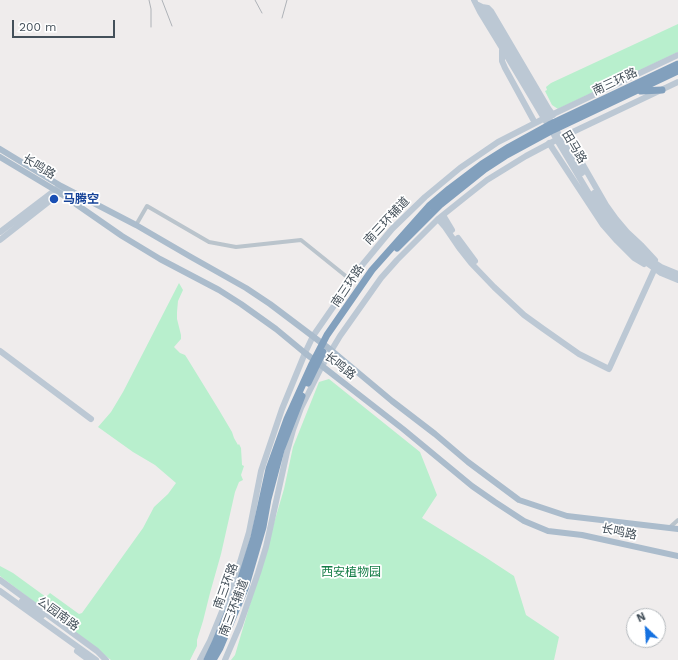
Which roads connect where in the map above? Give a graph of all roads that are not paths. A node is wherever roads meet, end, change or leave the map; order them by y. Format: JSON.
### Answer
{"nodes":[{"id":1,"x":475,"y":2,"type":"edge"},
{"id":2,"x":482,"y":8,"type":"junction"},
{"id":3,"x":502,"y":48,"type":"junction"},
{"id":4,"x":678,"y":55,"type":"edge"},
{"id":5,"x":678,"y":64,"type":"edge"},
{"id":6,"x":515,"y":66,"type":"junction"},
{"id":7,"x":678,"y":71,"type":"edge"},
{"id":8,"x":678,"y":82,"type":"edge"},
{"id":9,"x":662,"y":90,"type":"junction"},
{"id":10,"x":636,"y":91,"type":"junction"},
{"id":11,"x":553,"y":114,"type":"junction"},
{"id":12,"x":536,"y":123,"type":"junction"},
{"id":13,"x":566,"y":135,"type":"junction"},
{"id":14,"x":549,"y":143,"type":"junction"},
{"id":15,"x":0,"y":149,"type":"edge"},
{"id":16,"x":0,"y":157,"type":"edge"},
{"id":17,"x":460,"y":184,"type":"junction"},
{"id":18,"x":62,"y":186,"type":"junction"},
{"id":19,"x":58,"y":191,"type":"junction"},
{"id":20,"x":443,"y":215,"type":"junction"},
{"id":21,"x":438,"y":219,"type":"junction"},
{"id":22,"x":136,"y":225,"type":"junction"},
{"id":23,"x":0,"y":232,"type":"edge"},
{"id":24,"x":0,"y":240,"type":"edge"},
{"id":25,"x":656,"y":268,"type":"junction"},
{"id":26,"x":678,"y":274,"type":"edge"},
{"id":27,"x":484,"y":276,"type":"junction"},
{"id":28,"x":678,"y":280,"type":"edge"},
{"id":29,"x":352,"y":281,"type":"junction"},
{"id":30,"x":313,"y":336,"type":"junction"},
{"id":31,"x":0,"y":350,"type":"edge"},
{"id":32,"x":332,"y":350,"type":"junction"},
{"id":33,"x":305,"y":353,"type":"junction"},
{"id":34,"x":322,"y":366,"type":"junction"},
{"id":35,"x":91,"y":419,"type":"dead end"},
{"id":36,"x":678,"y":520,"type":"edge"},
{"id":37,"x":669,"y":528,"type":"junction"},
{"id":38,"x":678,"y":529,"type":"edge"},
{"id":39,"x":678,"y":556,"type":"edge"},
{"id":40,"x":0,"y":580,"type":"edge"},
{"id":41,"x":0,"y":584,"type":"edge"},
{"id":42,"x":0,"y":591,"type":"edge"},
{"id":43,"x":0,"y":595,"type":"edge"},
{"id":44,"x":29,"y":609,"type":"junction"},
{"id":45,"x":89,"y":660,"type":"edge"},
{"id":46,"x":96,"y":660,"type":"edge"},
{"id":47,"x":105,"y":660,"type":"edge"},
{"id":48,"x":200,"y":660,"type":"edge"},
{"id":49,"x":206,"y":660,"type":"edge"},
{"id":50,"x":214,"y":660,"type":"edge"},
{"id":51,"x":225,"y":660,"type":"edge"}],
"edges":[{"from":1,"to":2,"type":"main road","name":"田马路"},
{"from":1,"to":3,"type":"main road","name":"田马路"},
{"from":2,"to":6,"type":"main road","name":"田马路"},
{"from":2,"to":11,"type":"main road"},
{"from":3,"to":6,"type":"main road","name":"田马路"},
{"from":3,"to":12,"type":"main road"},
{"from":4,"to":11,"type":"main road","name":"南三环辅道"},
{"from":5,"to":17,"type":"highway","name":"南三环路"},
{"from":6,"to":25,"type":"main road","name":"田马路"},
{"from":7,"to":10,"type":"highway","name":"南三环路"},
{"from":8,"to":9,"type":"main road","name":"南三环辅道"},
{"from":9,"to":10,"type":"highway"},
{"from":9,"to":13,"type":"main road","name":"南三环辅道"},
{"from":10,"to":17,"type":"highway","name":"南三环路"},
{"from":11,"to":12,"type":"main road","name":"南三环辅道"},
{"from":12,"to":29,"type":"main road","name":"南三环辅道"},
{"from":13,"to":14,"type":"main road","name":"南三环辅道"},
{"from":13,"to":25,"type":"main road"},
{"from":14,"to":20,"type":"main road","name":"南三环辅道"},
{"from":14,"to":25,"type":"main road"},
{"from":15,"to":18,"type":"main road","name":"长鸣路"},
{"from":16,"to":19,"type":"main road","name":"长鸣路"},
{"from":17,"to":49,"type":"highway","name":"南三环路"},
{"from":17,"to":50,"type":"highway","name":"南三环路"},
{"from":18,"to":19,"type":"main road"},
{"from":18,"to":22,"type":"main road","name":"长鸣路"},
{"from":19,"to":23,"type":"main road"},
{"from":19,"to":24,"type":"main road"},
{"from":19,"to":33,"type":"main road","name":"长鸣路"},
{"from":20,"to":21,"type":"main road","name":"南三环辅道"},
{"from":20,"to":27,"type":"main road"},
{"from":21,"to":27,"type":"main road"},
{"from":21,"to":32,"type":"main road","name":"南三环辅道"},
{"from":22,"to":29,"type":"street"},
{"from":22,"to":30,"type":"main road","name":"长鸣路"},
{"from":25,"to":26,"type":"main road","name":"田马路"},
{"from":25,"to":27,"type":"main road"},
{"from":25,"to":28,"type":"main road","name":"田马路"},
{"from":29,"to":30,"type":"main road","name":"南三环辅道"},
{"from":30,"to":32,"type":"main road","name":"长鸣路"},
{"from":30,"to":33,"type":"main road","name":"南三环辅道"},
{"from":31,"to":35,"type":"main road"},
{"from":32,"to":34,"type":"main road","name":"南三环辅道"},
{"from":32,"to":37,"type":"main road","name":"长鸣路"},
{"from":33,"to":34,"type":"main road","name":"长鸣路"},
{"from":33,"to":48,"type":"main road","name":"南三环辅道"},
{"from":34,"to":39,"type":"main road","name":"长鸣路"},
{"from":34,"to":51,"type":"main road","name":"南三环辅道"},
{"from":36,"to":37,"type":"street"},
{"from":37,"to":38,"type":"main road","name":"长鸣路"},
{"from":40,"to":47,"type":"main road"},
{"from":41,"to":44,"type":"main road","name":"公园南路"},
{"from":42,"to":44,"type":"main road","name":"公园南路"},
{"from":43,"to":45,"type":"main road"},
{"from":44,"to":46,"type":"main road","name":"公园南路"},
{"from":44,"to":47,"type":"main road","name":"公园南路"}]}
